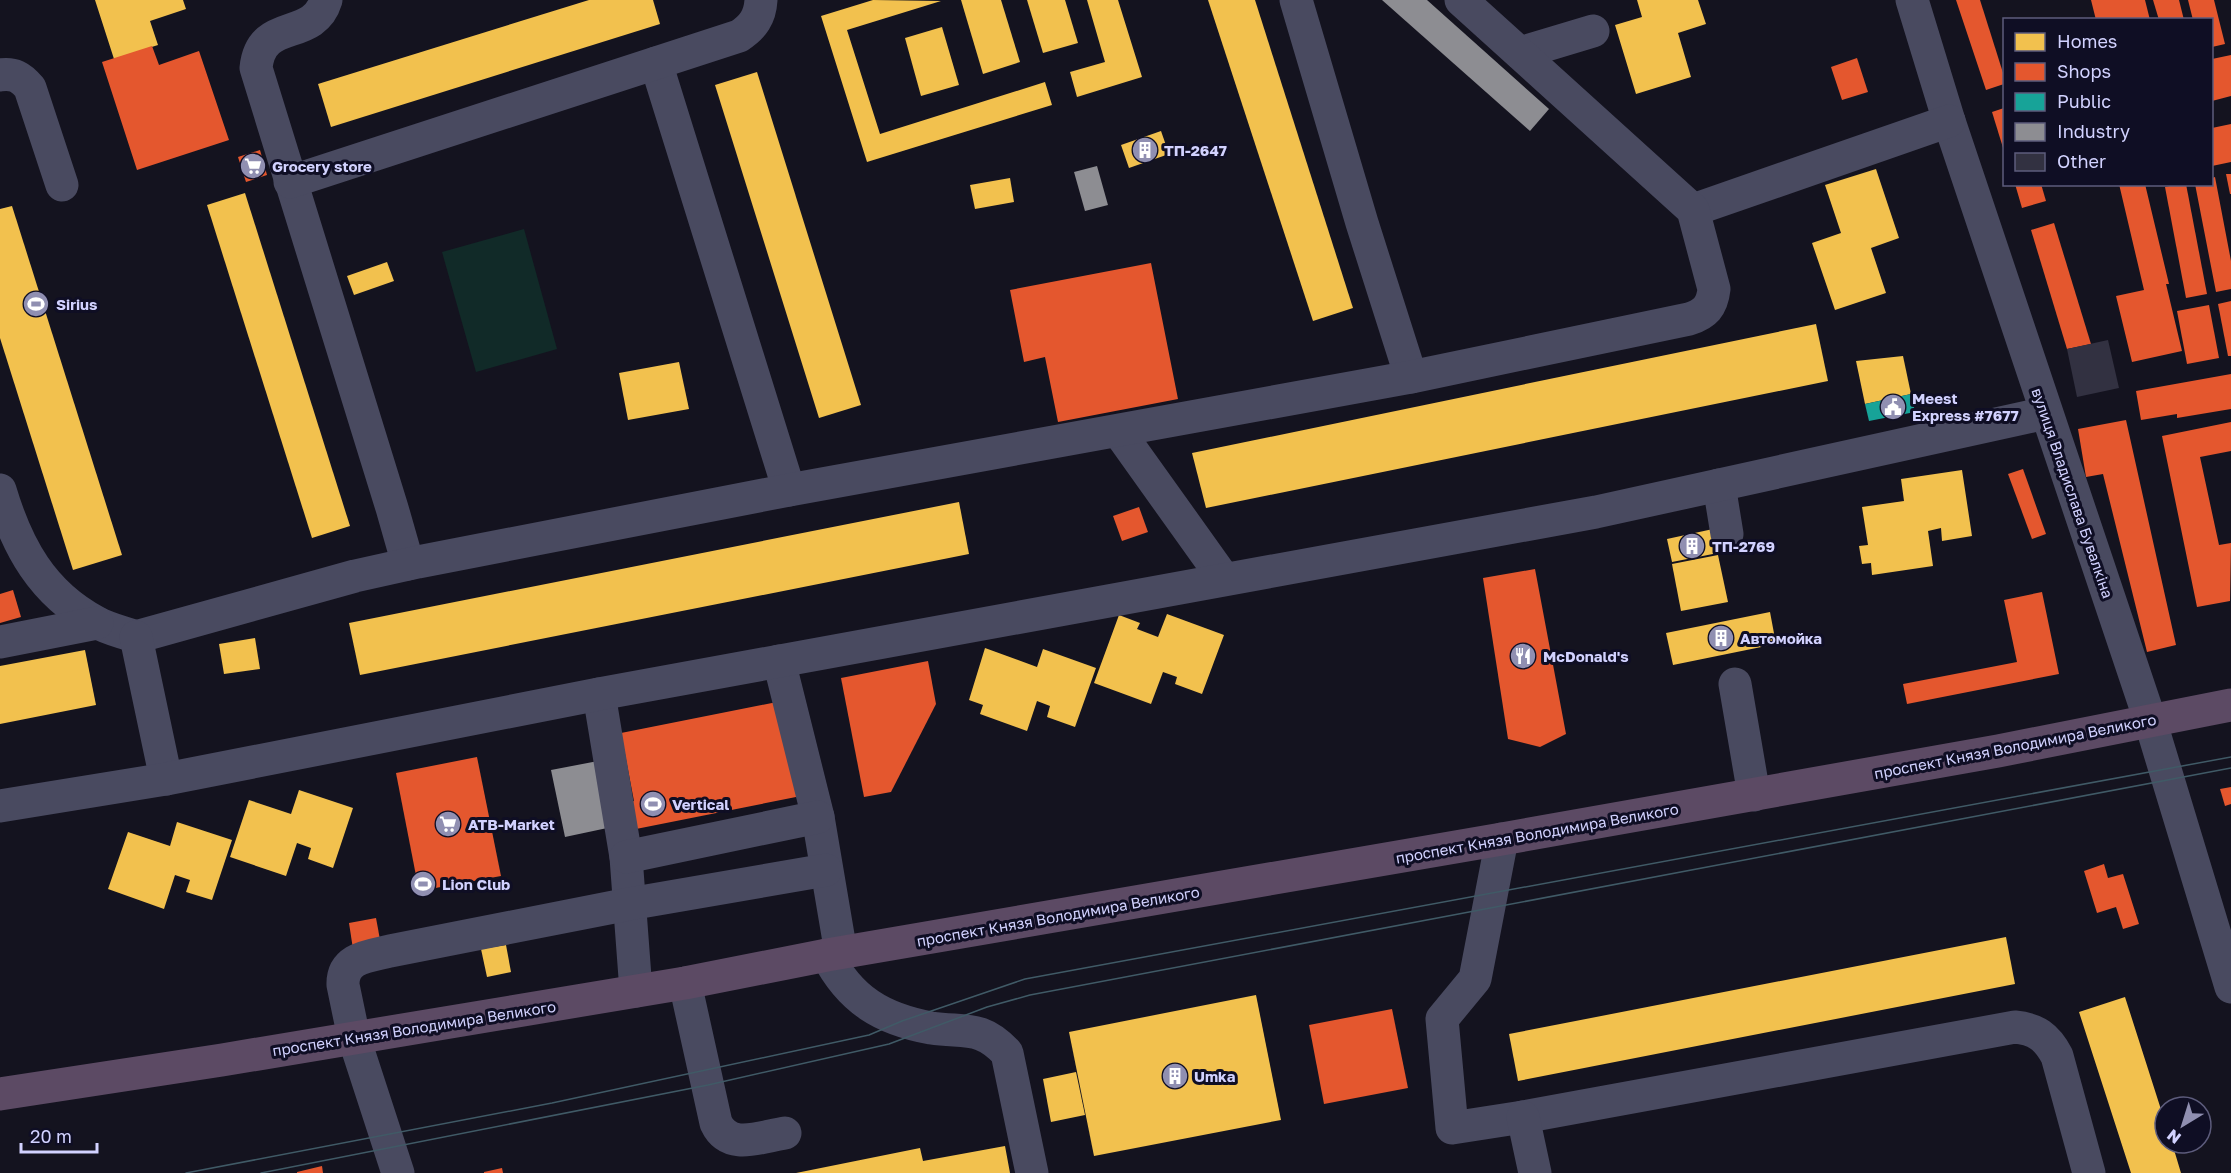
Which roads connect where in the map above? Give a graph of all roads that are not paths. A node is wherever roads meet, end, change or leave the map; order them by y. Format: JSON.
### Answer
{"nodes":[{"id":1,"x":326,"y":0,"type":"edge"},
{"id":2,"x":761,"y":0,"type":"edge"},
{"id":3,"x":1296,"y":0,"type":"edge"},
{"id":4,"x":1461,"y":0,"type":"edge"},
{"id":5,"x":1912,"y":0,"type":"edge"},
{"id":6,"x":1593,"y":31,"type":"dead end"},
{"id":7,"x":1520,"y":53,"type":"junction"},
{"id":8,"x":656,"y":63,"type":"junction"},
{"id":9,"x":0,"y":75,"type":"edge"},
{"id":10,"x":1949,"y":121,"type":"junction"},
{"id":11,"x":290,"y":182,"type":"junction"},
{"id":12,"x":62,"y":185,"type":"dead end"},
{"id":13,"x":1693,"y":210,"type":"junction"},
{"id":14,"x":1411,"y":377,"type":"junction"},
{"id":15,"x":2046,"y":413,"type":"junction"},
{"id":16,"x":1119,"y":432,"type":"junction"},
{"id":17,"x":1719,"y":485,"type":"junction"},
{"id":18,"x":0,"y":490,"type":"edge"},
{"id":19,"x":789,"y":490,"type":"junction"},
{"id":20,"x":1727,"y":534,"type":"dead end"},
{"id":21,"x":408,"y":564,"type":"junction"},
{"id":22,"x":1224,"y":579,"type":"junction"},
{"id":23,"x":97,"y":623,"type":"junction"},
{"id":24,"x":136,"y":637,"type":"junction"},
{"id":25,"x":0,"y":642,"type":"edge"},
{"id":26,"x":779,"y":661,"type":"junction"},
{"id":27,"x":1735,"y":684,"type":"dead end"},
{"id":28,"x":599,"y":694,"type":"junction"},
{"id":29,"x":2231,"y":705,"type":"edge"},
{"id":30,"x":2150,"y":720,"type":"junction"},
{"id":31,"x":166,"y":779,"type":"junction"},
{"id":32,"x":1754,"y":795,"type":"junction"},
{"id":33,"x":0,"y":806,"type":"edge"},
{"id":34,"x":818,"y":818,"type":"junction"},
{"id":35,"x":1502,"y":840,"type":"junction"},
{"id":36,"x":626,"y":857,"type":"junction"},
{"id":37,"x":826,"y":870,"type":"junction"},
{"id":38,"x":629,"y":904,"type":"junction"},
{"id":39,"x":834,"y":954,"type":"junction"},
{"id":40,"x":685,"y":983,"type":"junction"},
{"id":41,"x":2231,"y":987,"type":"edge"},
{"id":42,"x":636,"y":991,"type":"junction"},
{"id":43,"x":354,"y":1038,"type":"junction"},
{"id":44,"x":0,"y":1094,"type":"edge"},
{"id":45,"x":1523,"y":1117,"type":"junction"},
{"id":46,"x":785,"y":1132,"type":"dead end"},
{"id":47,"x":398,"y":1173,"type":"edge"},
{"id":48,"x":1032,"y":1173,"type":"edge"},
{"id":49,"x":1535,"y":1173,"type":"edge"},
{"id":50,"x":2089,"y":1173,"type":"edge"}],
"edges":[{"from":1,"to":11,"type":"street"},
{"from":2,"to":8,"type":"street"},
{"from":3,"to":14,"type":"street"},
{"from":4,"to":7,"type":"street"},
{"from":5,"to":10,"type":"street","name":"вулиця Владислава Бувалкіна"},
{"from":6,"to":7,"type":"street"},
{"from":7,"to":13,"type":"street"},
{"from":8,"to":11,"type":"street"},
{"from":8,"to":19,"type":"street"},
{"from":9,"to":12,"type":"street"},
{"from":10,"to":13,"type":"street"},
{"from":10,"to":15,"type":"street","name":"вулиця Владислава Бувалкіна"},
{"from":11,"to":21,"type":"street"},
{"from":13,"to":14,"type":"street"},
{"from":14,"to":16,"type":"street"},
{"from":15,"to":17,"type":"street"},
{"from":15,"to":30,"type":"street","name":"вулиця Владислава Бувалкіна"},
{"from":16,"to":19,"type":"street"},
{"from":16,"to":22,"type":"street"},
{"from":17,"to":20,"type":"street"},
{"from":17,"to":22,"type":"street"},
{"from":18,"to":23,"type":"street"},
{"from":19,"to":21,"type":"street"},
{"from":21,"to":24,"type":"street"},
{"from":22,"to":26,"type":"street"},
{"from":23,"to":24,"type":"street"},
{"from":23,"to":25,"type":"street"},
{"from":24,"to":31,"type":"street"},
{"from":26,"to":28,"type":"street"},
{"from":26,"to":34,"type":"street"},
{"from":27,"to":32,"type":"street"},
{"from":28,"to":31,"type":"street"},
{"from":28,"to":36,"type":"street"},
{"from":29,"to":30,"type":"highway","name":"проспект Князя Володимира Великого"},
{"from":30,"to":32,"type":"highway","name":"проспект Князя Володимира Великого"},
{"from":30,"to":41,"type":"street","name":"вулиця Владислава Бувалкіна"},
{"from":31,"to":33,"type":"street"},
{"from":32,"to":35,"type":"highway","name":"проспект Князя Володимира Великого"},
{"from":34,"to":36,"type":"street"},
{"from":34,"to":37,"type":"street"},
{"from":35,"to":39,"type":"highway","name":"проспект Князя Володимира Великого"},
{"from":35,"to":45,"type":"street"},
{"from":36,"to":38,"type":"street"},
{"from":37,"to":38,"type":"street"},
{"from":37,"to":39,"type":"street"},
{"from":38,"to":42,"type":"street"},
{"from":38,"to":43,"type":"street"},
{"from":39,"to":40,"type":"highway","name":"проспект Князя Володимира Великого"},
{"from":39,"to":48,"type":"street"},
{"from":40,"to":42,"type":"highway","name":"проспект Князя Володимира Великого"},
{"from":40,"to":46,"type":"street"},
{"from":42,"to":43,"type":"highway","name":"проспект Князя Володимира Великого"},
{"from":43,"to":44,"type":"highway","name":"проспект Князя Володимира Великого"},
{"from":43,"to":47,"type":"street"},
{"from":45,"to":49,"type":"street"},
{"from":45,"to":50,"type":"street"}]}
